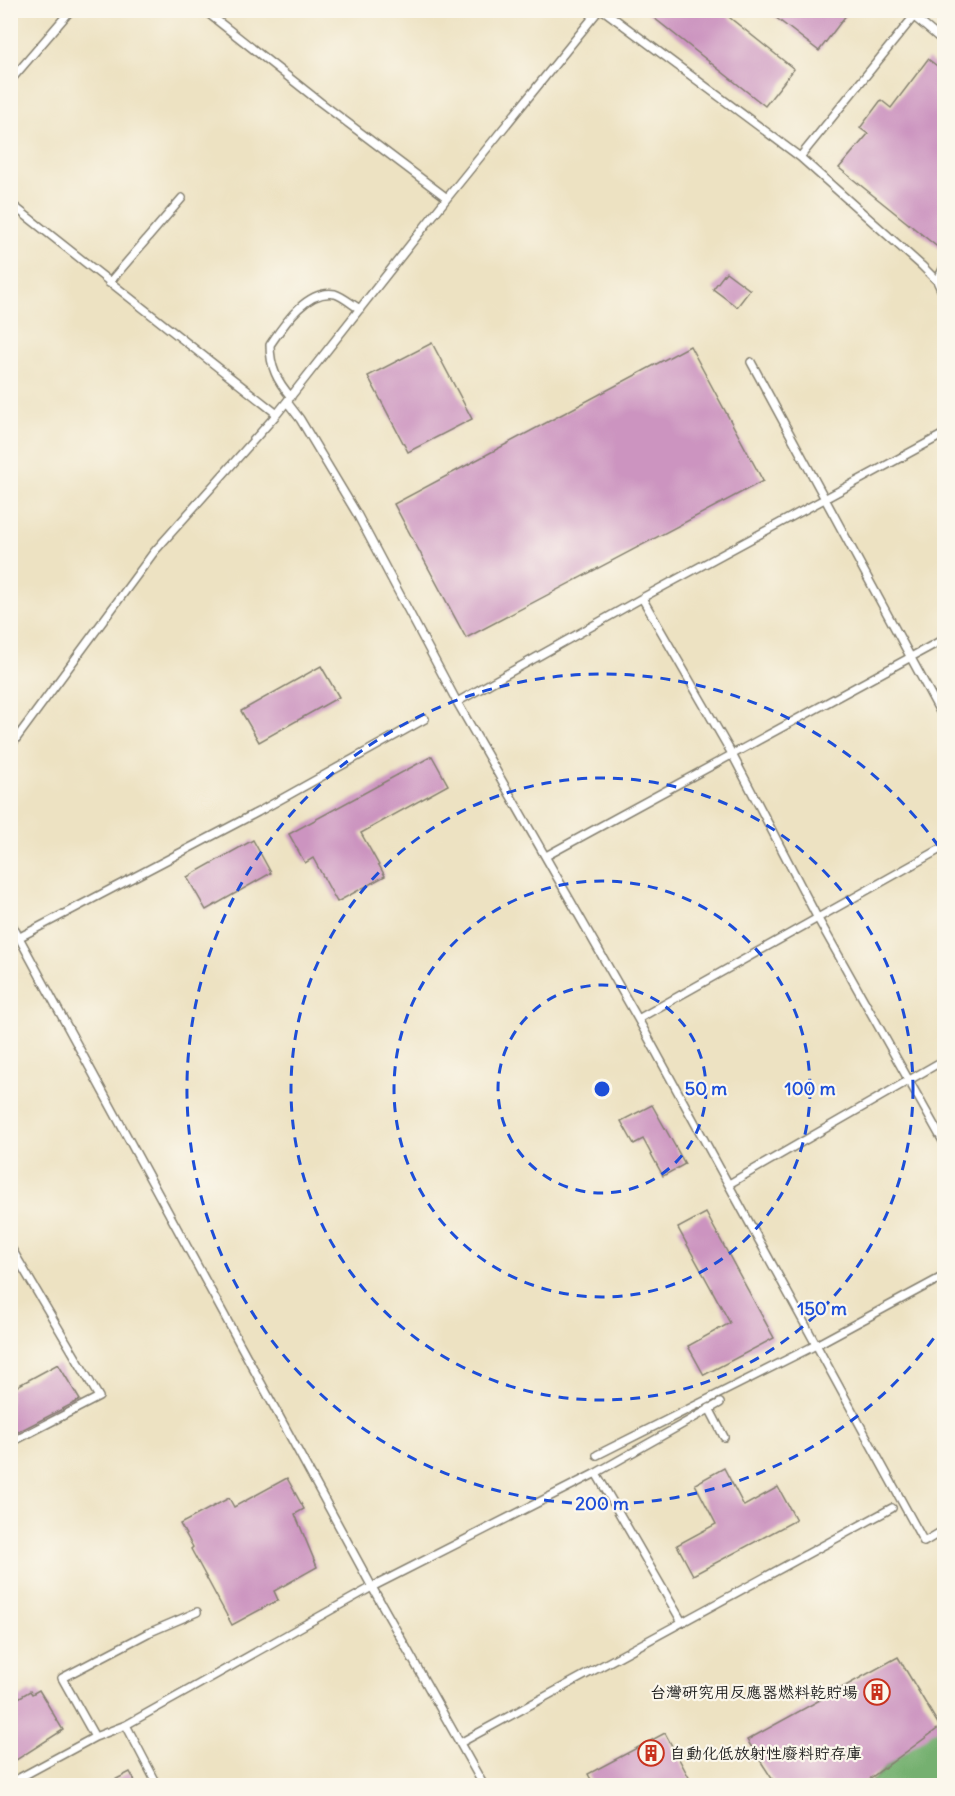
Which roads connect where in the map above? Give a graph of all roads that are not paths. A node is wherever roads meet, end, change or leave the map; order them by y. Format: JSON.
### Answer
{"nodes":[{"id":1,"x":70,"y":10,"type":"edge"},
{"id":2,"x":204,"y":10,"type":"edge"},
{"id":3,"x":601,"y":10,"type":"edge"},
{"id":4,"x":906,"y":10,"type":"edge"},
{"id":5,"x":919,"y":10,"type":"edge"},
{"id":6,"x":914,"y":17,"type":"junction"},
{"id":7,"x":945,"y":42,"type":"edge"},
{"id":8,"x":10,"y":81,"type":"edge"},
{"id":9,"x":800,"y":157,"type":"junction"},
{"id":10,"x":182,"y":198,"type":"dead end"},
{"id":11,"x":447,"y":198,"type":"junction"},
{"id":12,"x":10,"y":203,"type":"edge"},
{"id":13,"x":945,"y":267,"type":"edge"},
{"id":14,"x":937,"y":281,"type":"junction"},
{"id":15,"x":109,"y":283,"type":"junction"},
{"id":16,"x":945,"y":296,"type":"edge"},
{"id":17,"x":360,"y":309,"type":"junction"},
{"id":18,"x":751,"y":362,"type":"dead end"},
{"id":19,"x":289,"y":400,"type":"junction"},
{"id":20,"x":277,"y":414,"type":"junction"},
{"id":21,"x":945,"y":434,"type":"edge"},
{"id":22,"x":824,"y":500,"type":"junction"},
{"id":23,"x":642,"y":598,"type":"junction"},
{"id":24,"x":945,"y":639,"type":"edge"},
{"id":25,"x":912,"y":656,"type":"junction"},
{"id":26,"x":457,"y":702,"type":"junction"},
{"id":27,"x":426,"y":719,"type":"dead end"},
{"id":28,"x":945,"y":719,"type":"edge"},
{"id":29,"x":10,"y":747,"type":"edge"},
{"id":30,"x":732,"y":754,"type":"junction"},
{"id":31,"x":945,"y":847,"type":"edge"},
{"id":32,"x":546,"y":856,"type":"junction"},
{"id":33,"x":817,"y":917,"type":"junction"},
{"id":34,"x":10,"y":921,"type":"edge"},
{"id":35,"x":18,"y":938,"type":"junction"},
{"id":36,"x":638,"y":1019,"type":"junction"},
{"id":37,"x":945,"y":1060,"type":"edge"},
{"id":38,"x":909,"y":1080,"type":"junction"},
{"id":39,"x":945,"y":1143,"type":"edge"},
{"id":40,"x":729,"y":1184,"type":"junction"},
{"id":41,"x":10,"y":1246,"type":"edge"},
{"id":42,"x":945,"y":1276,"type":"edge"},
{"id":43,"x":816,"y":1345,"type":"junction"},
{"id":44,"x":720,"y":1403,"type":"dead end"},
{"id":45,"x":709,"y":1408,"type":"junction"},
{"id":46,"x":724,"y":1437,"type":"dead end"},
{"id":47,"x":10,"y":1443,"type":"edge"},
{"id":48,"x":597,"y":1455,"type":"dead end"},
{"id":49,"x":596,"y":1473,"type":"junction"},
{"id":50,"x":892,"y":1508,"type":"dead end"},
{"id":51,"x":945,"y":1530,"type":"edge"},
{"id":52,"x":372,"y":1587,"type":"junction"},
{"id":53,"x":197,"y":1612,"type":"dead end"},
{"id":54,"x":682,"y":1622,"type":"junction"},
{"id":55,"x":126,"y":1725,"type":"junction"},
{"id":56,"x":95,"y":1737,"type":"junction"},
{"id":57,"x":460,"y":1743,"type":"junction"},
{"id":58,"x":10,"y":1783,"type":"edge"},
{"id":59,"x":158,"y":1785,"type":"edge"},
{"id":60,"x":484,"y":1785,"type":"edge"}],
"edges":[{"from":1,"to":8,"type":"lane"},
{"from":2,"to":11,"type":"lane"},
{"from":3,"to":9,"type":"lane"},
{"from":3,"to":11,"type":"lane"},
{"from":4,"to":6,"type":"lane"},
{"from":5,"to":6,"type":"lane"},
{"from":6,"to":7,"type":"lane"},
{"from":6,"to":9,"type":"lane"},
{"from":9,"to":14,"type":"lane"},
{"from":10,"to":15,"type":"lane"},
{"from":11,"to":17,"type":"lane"},
{"from":12,"to":15,"type":"lane"},
{"from":13,"to":14,"type":"lane"},
{"from":14,"to":16,"type":"lane"},
{"from":15,"to":20,"type":"lane"},
{"from":17,"to":19,"type":"lane"},
{"from":17,"to":19,"type":"lane"},
{"from":18,"to":22,"type":"lane"},
{"from":19,"to":20,"type":"lane"},
{"from":19,"to":26,"type":"lane"},
{"from":20,"to":29,"type":"lane"},
{"from":21,"to":22,"type":"lane"},
{"from":22,"to":23,"type":"lane"},
{"from":22,"to":25,"type":"lane"},
{"from":23,"to":26,"type":"lane"},
{"from":23,"to":30,"type":"lane"},
{"from":24,"to":25,"type":"lane"},
{"from":25,"to":28,"type":"lane"},
{"from":25,"to":30,"type":"lane"},
{"from":26,"to":32,"type":"lane"},
{"from":27,"to":35,"type":"lane"},
{"from":30,"to":32,"type":"lane"},
{"from":30,"to":33,"type":"lane"},
{"from":31,"to":33,"type":"lane"},
{"from":32,"to":36,"type":"lane"},
{"from":33,"to":36,"type":"lane"},
{"from":33,"to":38,"type":"lane"},
{"from":34,"to":35,"type":"lane"},
{"from":35,"to":52,"type":"lane"},
{"from":36,"to":40,"type":"lane"},
{"from":37,"to":38,"type":"lane"},
{"from":38,"to":39,"type":"lane"},
{"from":38,"to":40,"type":"lane"},
{"from":40,"to":43,"type":"lane"},
{"from":41,"to":47,"type":"lane"},
{"from":42,"to":43,"type":"lane"},
{"from":43,"to":48,"type":"lane"},
{"from":43,"to":51,"type":"lane"},
{"from":44,"to":45,"type":"lane"},
{"from":45,"to":46,"type":"lane"},
{"from":45,"to":49,"type":"lane"},
{"from":49,"to":52,"type":"lane"},
{"from":49,"to":54,"type":"lane"},
{"from":50,"to":54,"type":"lane"},
{"from":52,"to":55,"type":"lane"},
{"from":52,"to":57,"type":"lane"},
{"from":53,"to":56,"type":"lane"},
{"from":54,"to":57,"type":"lane"},
{"from":55,"to":56,"type":"lane"},
{"from":55,"to":59,"type":"lane"},
{"from":56,"to":58,"type":"lane"},
{"from":57,"to":60,"type":"lane"}]}
